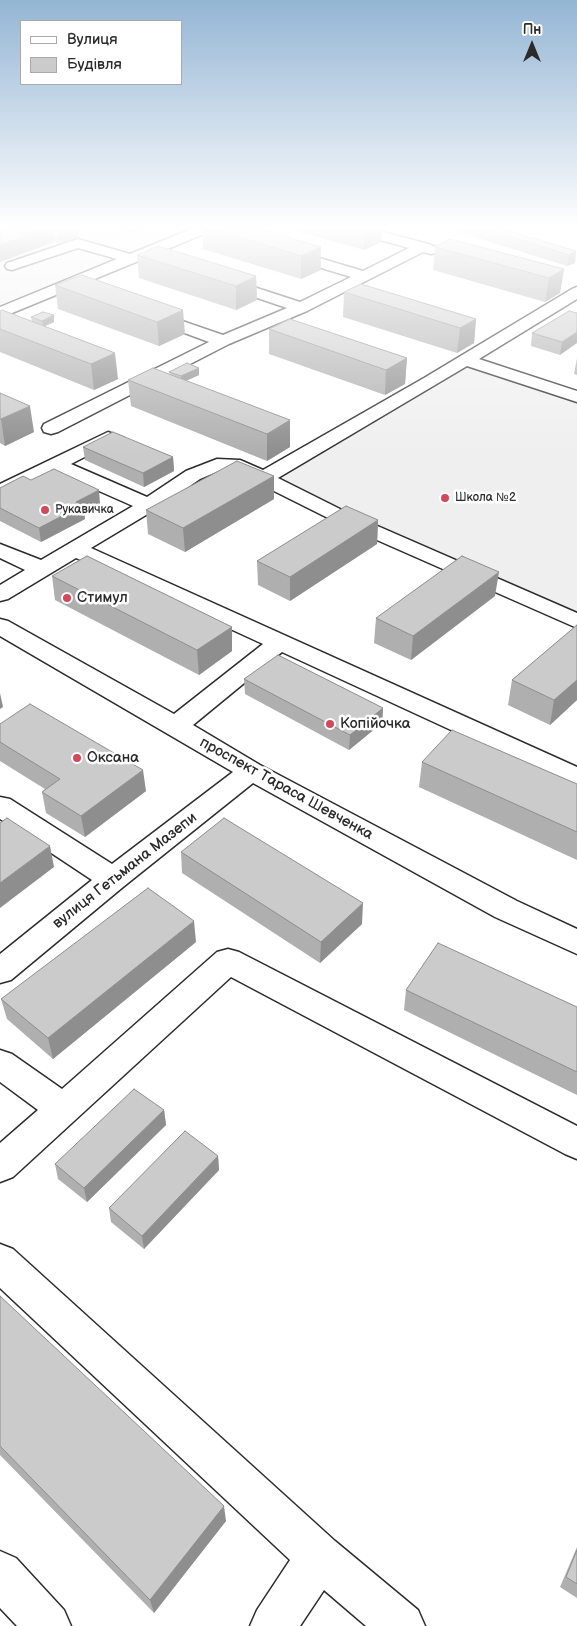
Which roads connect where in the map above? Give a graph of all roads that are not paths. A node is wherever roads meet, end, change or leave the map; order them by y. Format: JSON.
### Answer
{"nodes":[{"id":1,"x":27,"y":302,"type":"edge"},
{"id":2,"x":282,"y":302,"type":"edge"},
{"id":3,"x":312,"y":302,"type":"edge"},
{"id":4,"x":560,"y":302,"type":"edge"},
{"id":5,"x":300,"y":308,"type":"junction"},
{"id":6,"x":140,"y":311,"type":"edge"},
{"id":7,"x":0,"y":312,"type":"edge"},
{"id":8,"x":259,"y":324,"type":"junction"},
{"id":9,"x":286,"y":334,"type":"edge"},
{"id":10,"x":478,"y":336,"type":"dead end"},
{"id":11,"x":223,"y":341,"type":"junction"},
{"id":12,"x":496,"y":342,"type":"junction"},
{"id":13,"x":465,"y":360,"type":"junction"},
{"id":14,"x":123,"y":375,"type":"dead end"},
{"id":15,"x":412,"y":376,"type":"dead end"},
{"id":16,"x":141,"y":382,"type":"junction"},
{"id":17,"x":430,"y":382,"type":"junction"},
{"id":18,"x":577,"y":397,"type":"edge"},
{"id":19,"x":34,"y":421,"type":"dead end"},
{"id":20,"x":51,"y":428,"type":"junction"},
{"id":21,"x":90,"y":447,"type":"junction"},
{"id":22,"x":133,"y":449,"type":"edge"},
{"id":23,"x":55,"y":464,"type":"junction"},
{"id":24,"x":262,"y":478,"type":"junction"},
{"id":25,"x":0,"y":492,"type":"edge"},
{"id":26,"x":149,"y":506,"type":"junction"},
{"id":27,"x":0,"y":550,"type":"edge"},
{"id":28,"x":75,"y":550,"type":"junction"},
{"id":29,"x":42,"y":569,"type":"junction"},
{"id":30,"x":0,"y":594,"type":"edge"},
{"id":31,"x":577,"y":621,"type":"edge"},
{"id":32,"x":0,"y":626,"type":"edge"},
{"id":33,"x":279,"y":643,"type":"junction"},
{"id":34,"x":176,"y":726,"type":"junction"},
{"id":35,"x":251,"y":771,"type":"junction"},
{"id":36,"x":573,"y":771,"type":"edge"},
{"id":37,"x":3,"y":812,"type":"edge"},
{"id":38,"x":113,"y":879,"type":"junction"},
{"id":39,"x":577,"y":942,"type":"edge"},
{"id":40,"x":0,"y":971,"type":"edge"},
{"id":41,"x":0,"y":1064,"type":"edge"},
{"id":42,"x":64,"y":1109,"type":"junction"},
{"id":43,"x":577,"y":1143,"type":"edge"},
{"id":44,"x":0,"y":1166,"type":"edge"},
{"id":45,"x":0,"y":1262,"type":"edge"},
{"id":46,"x":319,"y":1557,"type":"junction"},
{"id":47,"x":0,"y":1574,"type":"edge"},
{"id":48,"x":48,"y":1626,"type":"edge"},
{"id":49,"x":273,"y":1626,"type":"edge"},
{"id":50,"x":402,"y":1626,"type":"edge"}],
"edges":[{"from":1,"to":7,"type":"street"},
{"from":2,"to":5,"type":"street"},
{"from":3,"to":5,"type":"street"},
{"from":4,"to":12,"type":"street"},
{"from":5,"to":8,"type":"street"},
{"from":6,"to":11,"type":"street"},
{"from":8,"to":9,"type":"street"},
{"from":8,"to":11,"type":"street"},
{"from":10,"to":12,"type":"street"},
{"from":11,"to":16,"type":"street"},
{"from":12,"to":13,"type":"street"},
{"from":13,"to":17,"type":"street"},
{"from":13,"to":18,"type":"street"},
{"from":14,"to":16,"type":"street"},
{"from":15,"to":17,"type":"street"},
{"from":16,"to":20,"type":"street"},
{"from":17,"to":24,"type":"street"},
{"from":19,"to":20,"type":"street"},
{"from":20,"to":21,"type":"street"},
{"from":21,"to":22,"type":"street"},
{"from":21,"to":23,"type":"street"},
{"from":23,"to":25,"type":"street"},
{"from":23,"to":26,"type":"street"},
{"from":24,"to":26,"type":"street"},
{"from":24,"to":31,"type":"street"},
{"from":26,"to":28,"type":"street"},
{"from":27,"to":29,"type":"street"},
{"from":28,"to":29,"type":"street"},
{"from":28,"to":33,"type":"street"},
{"from":29,"to":30,"type":"street"},
{"from":32,"to":34,"type":"street","name":"проспект Тараса Шевченка"},
{"from":33,"to":34,"type":"street"},
{"from":33,"to":36,"type":"street"},
{"from":34,"to":35,"type":"street","name":"проспект Тараса Шевченка"},
{"from":35,"to":38,"type":"street","name":"вулиця Гетьмана Мазепи"},
{"from":35,"to":39,"type":"street","name":"проспект Тараса Шевченка"},
{"from":37,"to":38,"type":"street"},
{"from":38,"to":40,"type":"street","name":"вулиця Гетьмана Мазепи"},
{"from":41,"to":42,"type":"street"},
{"from":42,"to":43,"type":"street"},
{"from":42,"to":44,"type":"street"},
{"from":45,"to":46,"type":"street"},
{"from":46,"to":49,"type":"street"},
{"from":46,"to":50,"type":"street"},
{"from":47,"to":48,"type":"street"}]}
